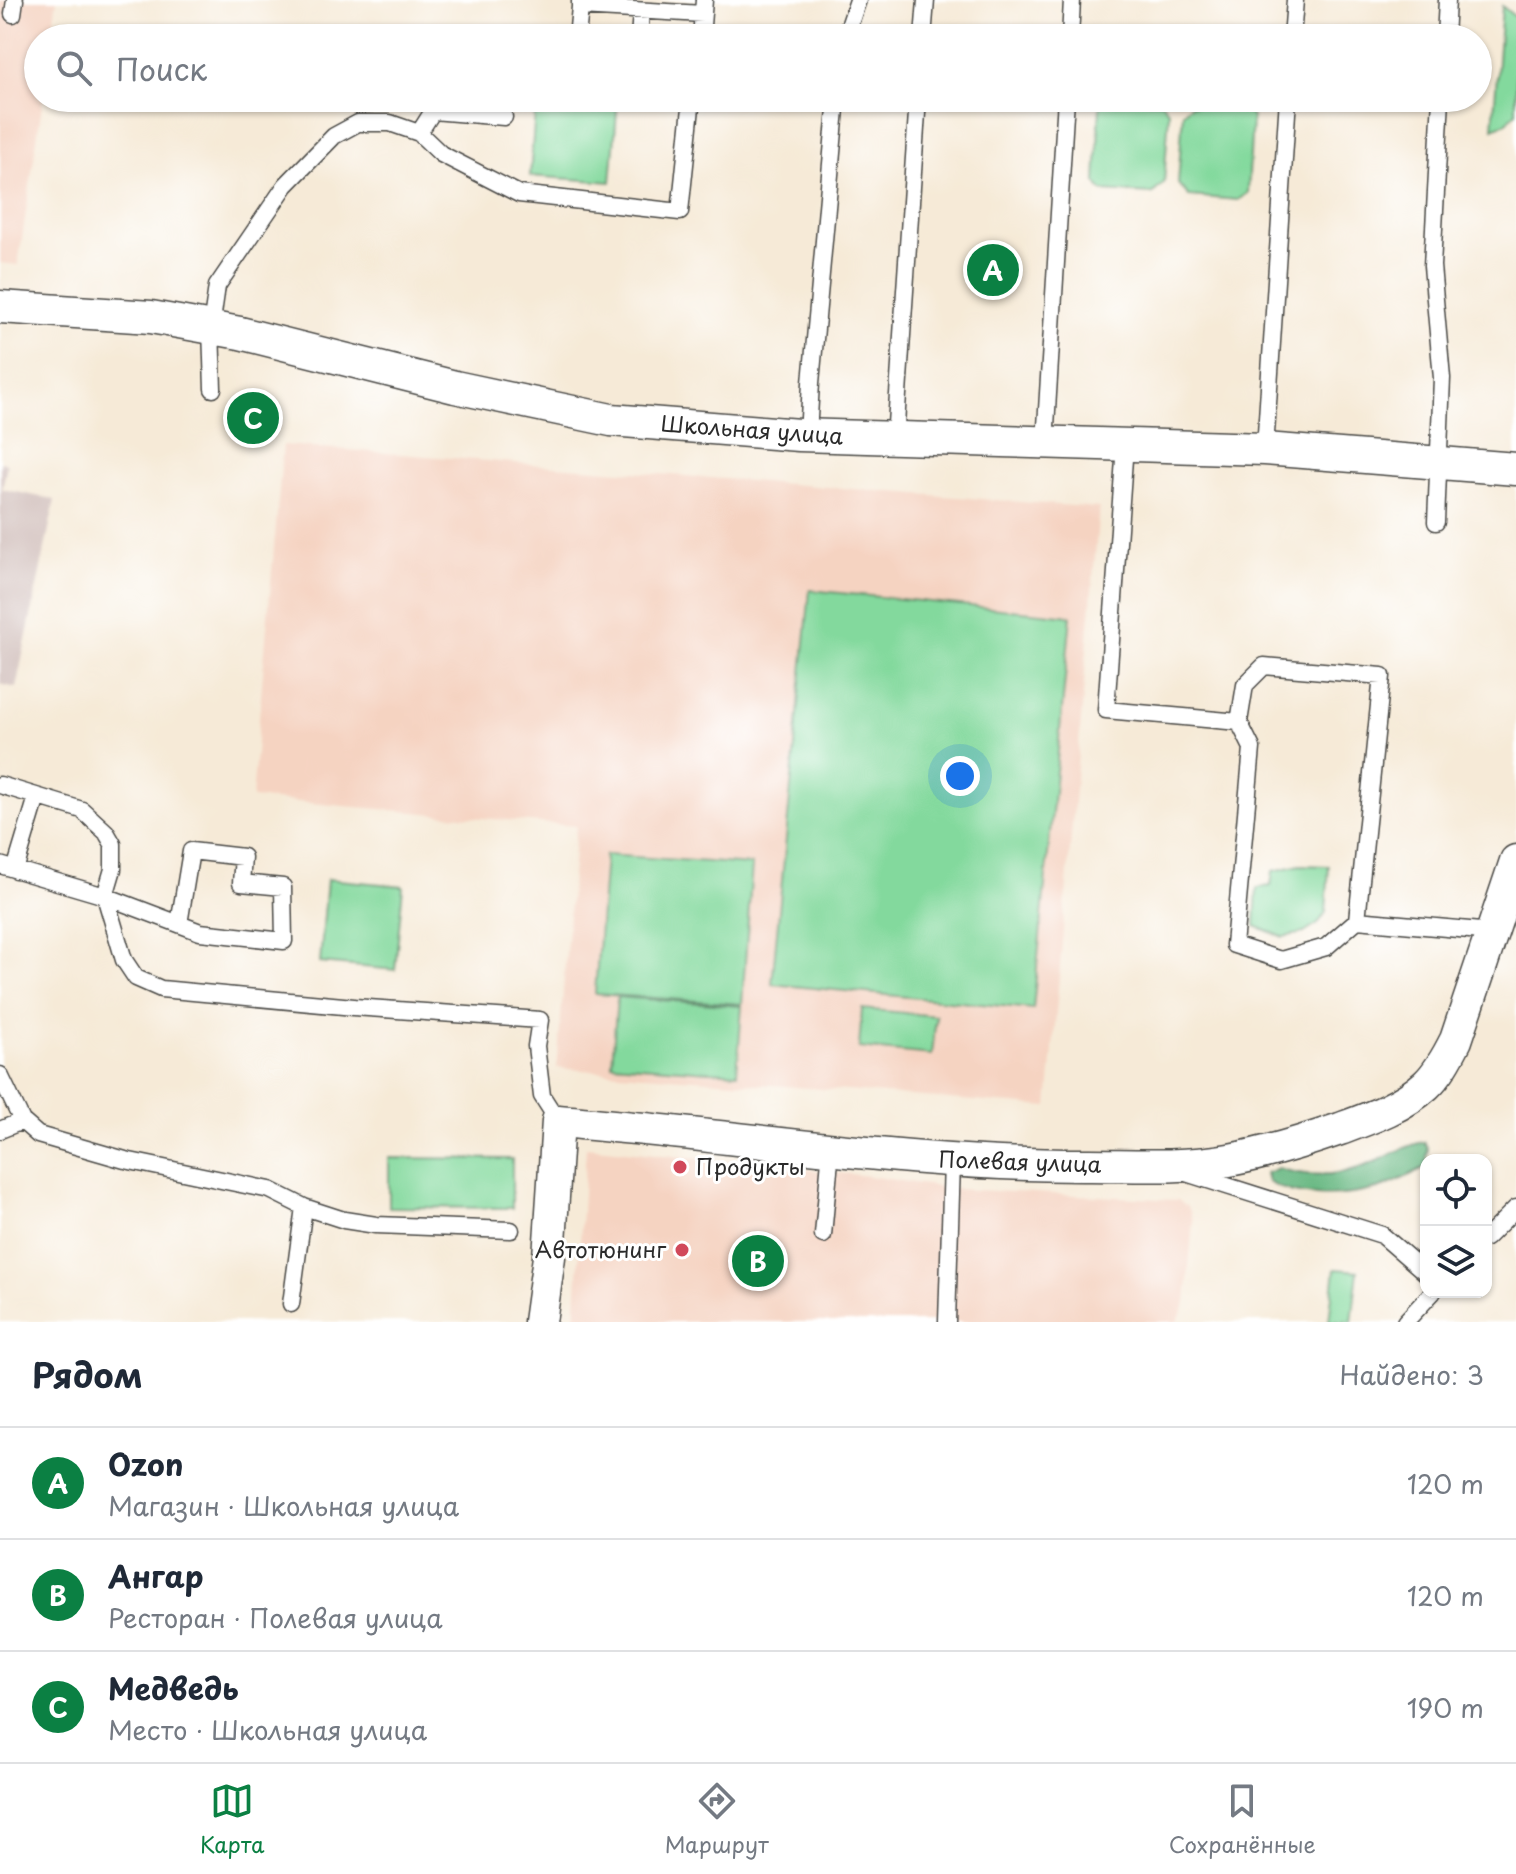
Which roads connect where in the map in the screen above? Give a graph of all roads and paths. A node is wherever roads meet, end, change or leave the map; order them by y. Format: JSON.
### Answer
{"nodes":[{"id":1,"x":858,"y":0,"type":"edge"},
{"id":2,"x":926,"y":0,"type":"edge"},
{"id":3,"x":1072,"y":0,"type":"edge"},
{"id":4,"x":1295,"y":0,"type":"edge"},
{"id":5,"x":1447,"y":0,"type":"edge"},
{"id":6,"x":580,"y":3,"type":"edge"},
{"id":7,"x":703,"y":7,"type":"edge"},
{"id":8,"x":641,"y":11,"type":"junction"},
{"id":9,"x":578,"y":24,"type":"edge"},
{"id":10,"x":640,"y":24,"type":"edge"},
{"id":11,"x":850,"y":24,"type":"edge"},
{"id":12,"x":924,"y":24,"type":"edge"},
{"id":13,"x":1071,"y":24,"type":"edge"},
{"id":14,"x":1293,"y":24,"type":"edge"},
{"id":15,"x":1446,"y":24,"type":"edge"},
{"id":16,"x":432,"y":112,"type":"edge"},
{"id":17,"x":445,"y":112,"type":"edge"},
{"id":18,"x":691,"y":112,"type":"edge"},
{"id":19,"x":836,"y":112,"type":"edge"},
{"id":20,"x":917,"y":112,"type":"edge"},
{"id":21,"x":1065,"y":112,"type":"edge"},
{"id":22,"x":1287,"y":112,"type":"edge"},
{"id":23,"x":1440,"y":112,"type":"edge"},
{"id":24,"x":504,"y":117,"type":"dead end"},
{"id":25,"x":419,"y":133,"type":"junction"},
{"id":26,"x":0,"y":307,"type":"edge"},
{"id":27,"x":211,"y":328,"type":"junction"},
{"id":28,"x":213,"y":389,"type":"dead end"},
{"id":29,"x":808,"y":435,"type":"junction"},
{"id":30,"x":895,"y":439,"type":"junction"},
{"id":31,"x":1045,"y":443,"type":"junction"},
{"id":32,"x":1125,"y":445,"type":"junction"},
{"id":33,"x":1265,"y":449,"type":"junction"},
{"id":34,"x":1439,"y":462,"type":"junction"},
{"id":35,"x":1516,"y":469,"type":"edge"},
{"id":36,"x":1436,"y":522,"type":"dead end"},
{"id":37,"x":1239,"y":722,"type":"junction"},
{"id":38,"x":0,"y":785,"type":"edge"},
{"id":39,"x":37,"y":797,"type":"junction"},
{"id":40,"x":1516,"y":861,"type":"edge"},
{"id":41,"x":8,"y":867,"type":"edge"},
{"id":42,"x":105,"y":896,"type":"junction"},
{"id":43,"x":1357,"y":920,"type":"junction"},
{"id":44,"x":179,"y":924,"type":"junction"},
{"id":45,"x":1492,"y":932,"type":"junction"},
{"id":46,"x":0,"y":1075,"type":"edge"},
{"id":47,"x":22,"y":1121,"type":"junction"},
{"id":48,"x":558,"y":1121,"type":"junction"},
{"id":49,"x":0,"y":1130,"type":"edge"},
{"id":50,"x":831,"y":1149,"type":"junction"},
{"id":51,"x":952,"y":1162,"type":"junction"},
{"id":52,"x":1163,"y":1165,"type":"junction"},
{"id":53,"x":304,"y":1207,"type":"junction"},
{"id":54,"x":1516,"y":1208,"type":"edge"},
{"id":55,"x":511,"y":1230,"type":"dead end"},
{"id":56,"x":1492,"y":1232,"type":"edge"},
{"id":57,"x":823,"y":1235,"type":"dead end"},
{"id":58,"x":1420,"y":1268,"type":"edge"},
{"id":59,"x":1427,"y":1298,"type":"edge"},
{"id":60,"x":291,"y":1304,"type":"dead end"},
{"id":61,"x":540,"y":1322,"type":"edge"},
{"id":62,"x":947,"y":1322,"type":"edge"},
{"id":63,"x":1405,"y":1322,"type":"edge"}],
"edges":[{"from":1,"to":11,"type":"lane"},
{"from":2,"to":12,"type":"lane"},
{"from":3,"to":13,"type":"lane"},
{"from":4,"to":14,"type":"lane"},
{"from":5,"to":15,"type":"lane"},
{"from":6,"to":8,"type":"lane"},
{"from":6,"to":9,"type":"lane"},
{"from":7,"to":8,"type":"lane"},
{"from":8,"to":10,"type":"lane"},
{"from":16,"to":25,"type":"lane"},
{"from":17,"to":24,"type":"lane"},
{"from":18,"to":25,"type":"lane"},
{"from":19,"to":29,"type":"lane"},
{"from":20,"to":30,"type":"lane"},
{"from":21,"to":31,"type":"lane"},
{"from":22,"to":33,"type":"lane"},
{"from":23,"to":34,"type":"lane"},
{"from":25,"to":27,"type":"lane"},
{"from":26,"to":27,"type":"street","name":"Школьная улица"},
{"from":27,"to":28,"type":"lane"},
{"from":27,"to":29,"type":"street","name":"Школьная улица"},
{"from":29,"to":30,"type":"street","name":"Школьная улица"},
{"from":30,"to":31,"type":"street","name":"Школьная улица"},
{"from":31,"to":32,"type":"street","name":"Школьная улица"},
{"from":32,"to":33,"type":"street","name":"Школьная улица"},
{"from":32,"to":37,"type":"lane"},
{"from":33,"to":34,"type":"street","name":"Школьная улица"},
{"from":34,"to":35,"type":"street","name":"Школьная улица"},
{"from":34,"to":36,"type":"lane"},
{"from":37,"to":43,"type":"lane"},
{"from":37,"to":43,"type":"lane"},
{"from":38,"to":39,"type":"lane"},
{"from":39,"to":41,"type":"lane"},
{"from":39,"to":42,"type":"lane"},
{"from":40,"to":45,"type":"street","name":"Полевая улица"},
{"from":41,"to":42,"type":"lane"},
{"from":42,"to":44,"type":"lane"},
{"from":42,"to":48,"type":"lane"},
{"from":43,"to":45,"type":"lane"},
{"from":44,"to":44,"type":"lane"},
{"from":45,"to":52,"type":"street","name":"Полевая улица"},
{"from":46,"to":47,"type":"lane"},
{"from":47,"to":49,"type":"lane"},
{"from":47,"to":53,"type":"lane"},
{"from":48,"to":50,"type":"street","name":"Полевая улица"},
{"from":48,"to":61,"type":"street"},
{"from":50,"to":51,"type":"street","name":"Полевая улица"},
{"from":50,"to":57,"type":"lane"},
{"from":51,"to":52,"type":"street","name":"Полевая улица"},
{"from":51,"to":62,"type":"lane"},
{"from":52,"to":58,"type":"lane"},
{"from":53,"to":55,"type":"lane"},
{"from":53,"to":60,"type":"lane"},
{"from":54,"to":56,"type":"lane"},
{"from":59,"to":63,"type":"lane"}]}
